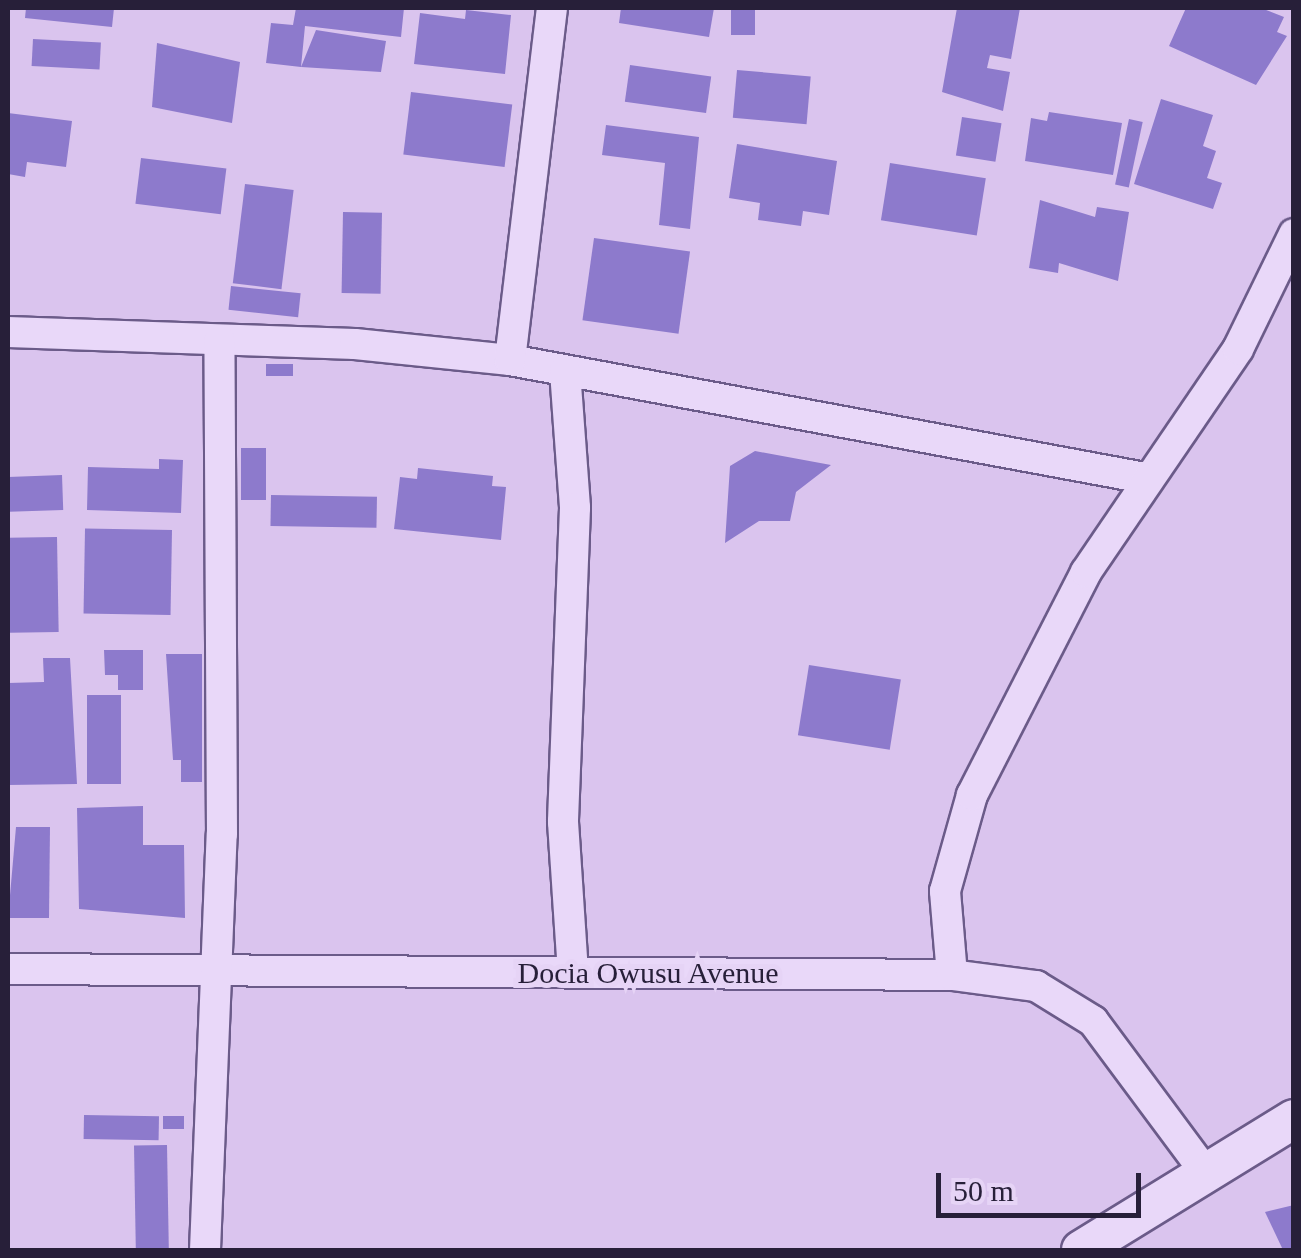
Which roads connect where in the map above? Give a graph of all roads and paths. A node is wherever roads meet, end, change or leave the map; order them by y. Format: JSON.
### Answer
{"nodes":[{"id":1,"x":552,"y":8,"type":"edge"},
{"id":2,"x":1294,"y":234,"type":"edge"},
{"id":3,"x":8,"y":332,"type":"edge"},
{"id":4,"x":219,"y":340,"type":"junction"},
{"id":5,"x":510,"y":360,"type":"junction"},
{"id":6,"x":566,"y":370,"type":"junction"},
{"id":7,"x":1145,"y":478,"type":"junction"},
{"id":8,"x":8,"y":969,"type":"edge"},
{"id":9,"x":218,"y":970,"type":"junction"},
{"id":10,"x":573,"y":973,"type":"junction"},
{"id":11,"x":952,"y":976,"type":"junction"},
{"id":12,"x":1294,"y":1119,"type":"edge"},
{"id":13,"x":1202,"y":1168,"type":"junction"},
{"id":14,"x":205,"y":1250,"type":"edge"},
{"id":15,"x":1081,"y":1250,"type":"edge"}],
"edges":[{"from":1,"to":5,"type":"street"},
{"from":2,"to":7,"type":"street"},
{"from":3,"to":4,"type":"street"},
{"from":4,"to":5,"type":"street"},
{"from":4,"to":9,"type":"street"},
{"from":5,"to":6,"type":"street"},
{"from":6,"to":7,"type":"street"},
{"from":6,"to":10,"type":"street"},
{"from":7,"to":11,"type":"street"},
{"from":8,"to":9,"type":"street","name":"Docia Owusu Avenue"},
{"from":9,"to":10,"type":"street","name":"Docia Owusu Avenue"},
{"from":9,"to":14,"type":"street"},
{"from":10,"to":11,"type":"street","name":"Docia Owusu Avenue"},
{"from":11,"to":13,"type":"street","name":"Docia Owusu Avenue"},
{"from":12,"to":13,"type":"street"},
{"from":13,"to":15,"type":"street"}]}
